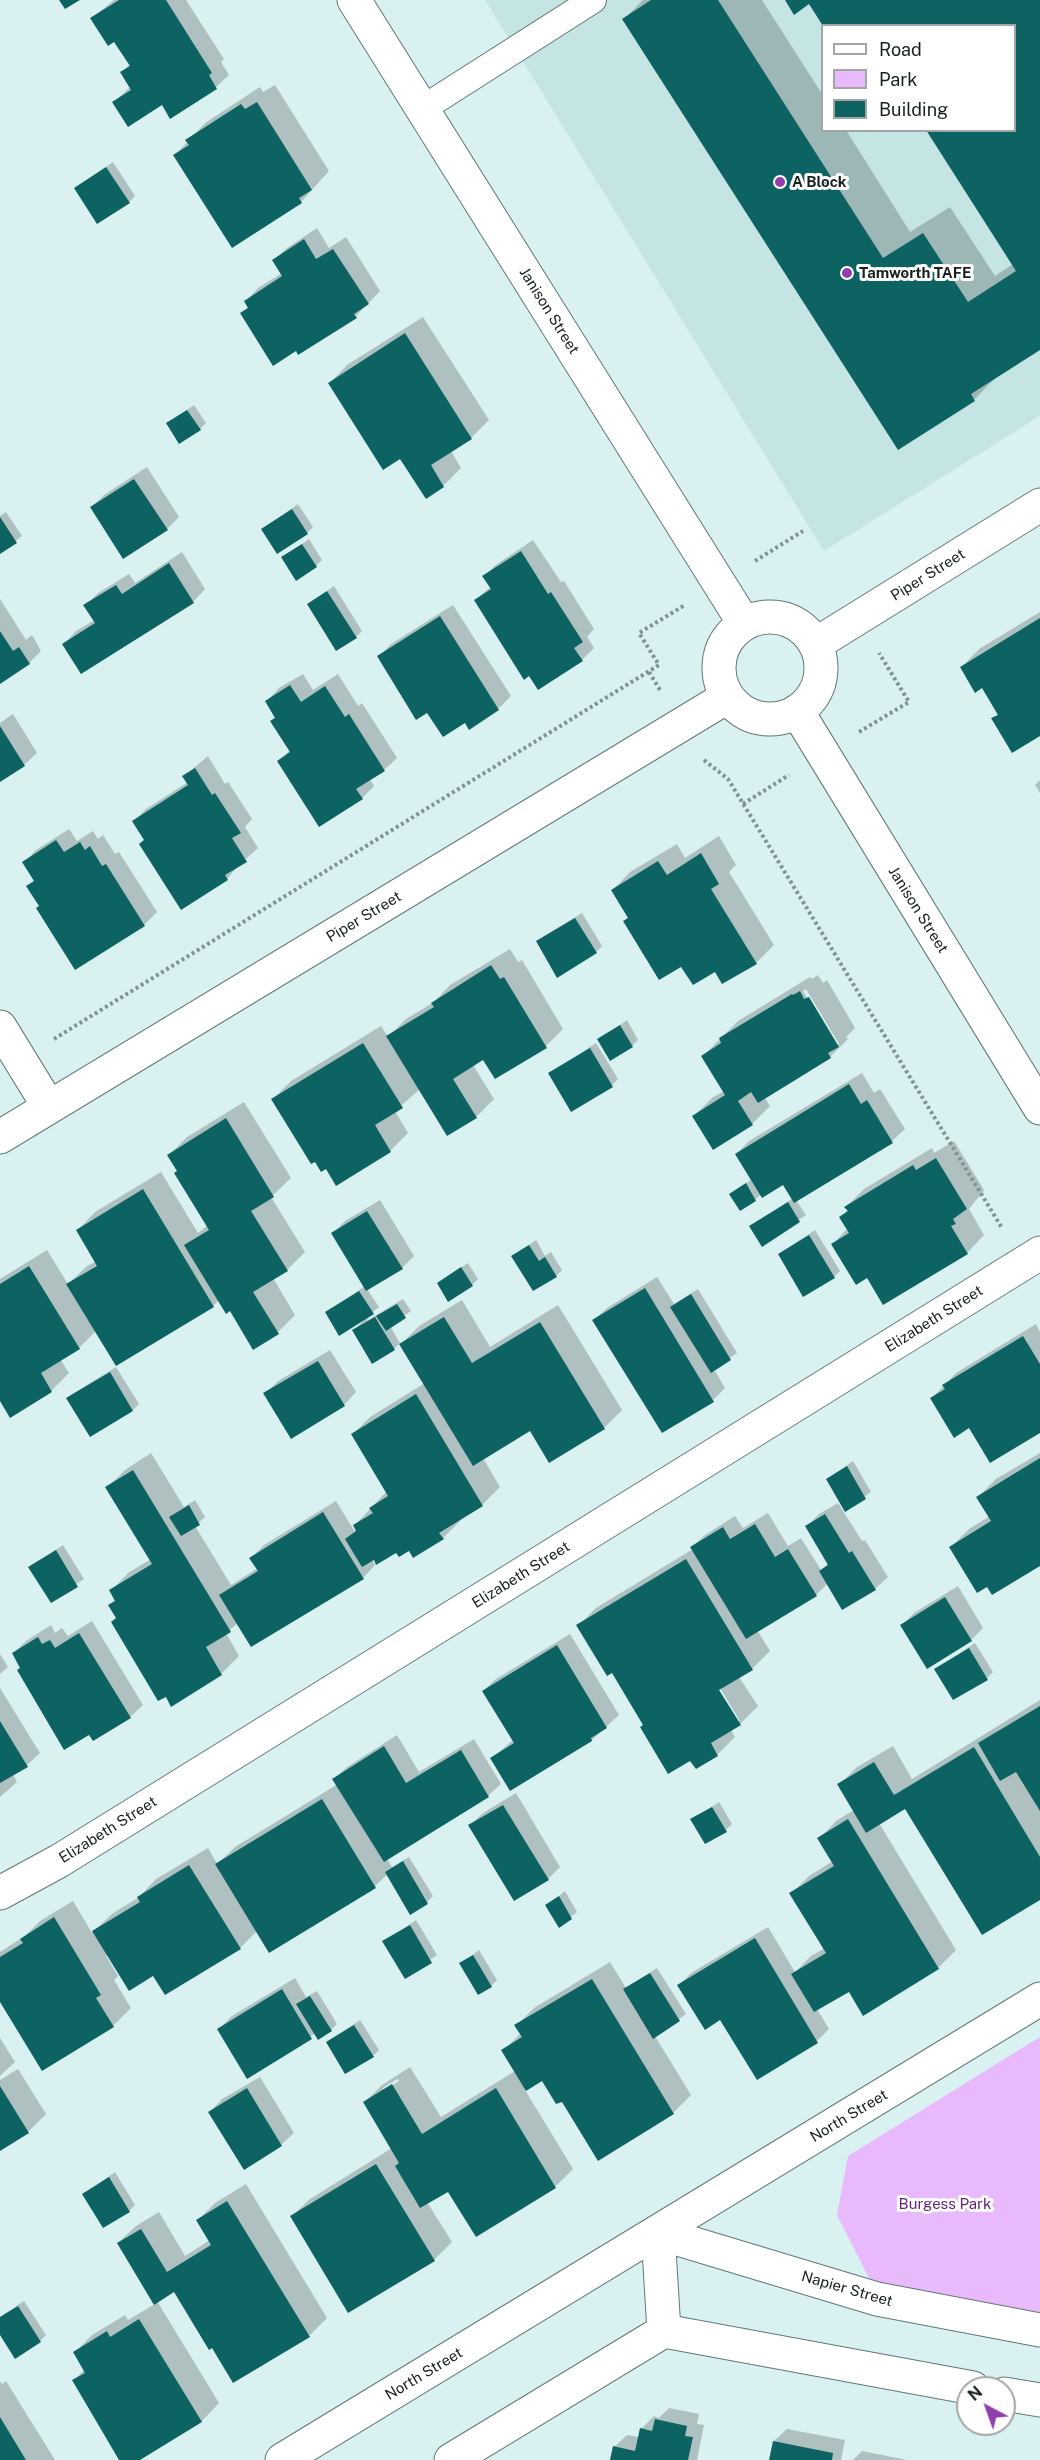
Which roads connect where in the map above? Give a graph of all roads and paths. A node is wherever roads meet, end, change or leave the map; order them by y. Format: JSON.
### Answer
{"nodes":[{"id":1,"x":354,"y":0,"type":"edge"},
{"id":2,"x":593,"y":0,"type":"edge"},
{"id":3,"x":422,"y":109,"type":"junction"},
{"id":4,"x":1040,"y":505,"type":"edge"},
{"id":5,"x":803,"y":531,"type":"dead end"},
{"id":6,"x":768,"y":553,"type":"dead end"},
{"id":7,"x":657,"y":622,"type":"dead end"},
{"id":8,"x":744,"y":623,"type":"junction"},
{"id":9,"x":816,"y":644,"type":"junction"},
{"id":10,"x":879,"y":653,"type":"dead end"},
{"id":11,"x":649,"y":672,"type":"junction"},
{"id":12,"x":657,"y":685,"type":"dead end"},
{"id":13,"x":727,"y":697,"type":"junction"},
{"id":14,"x":797,"y":711,"type":"junction"},
{"id":15,"x":873,"y":723,"type":"dead end"},
{"id":16,"x":703,"y":760,"type":"dead end"},
{"id":17,"x":774,"y":784,"type":"dead end"},
{"id":18,"x":743,"y":804,"type":"junction"},
{"id":19,"x":0,"y":1027,"type":"edge"},
{"id":20,"x":62,"y":1035,"type":"dead end"},
{"id":21,"x":49,"y":1107,"type":"junction"},
{"id":22,"x":1040,"y":1108,"type":"edge"},
{"id":23,"x":0,"y":1137,"type":"edge"},
{"id":24,"x":1005,"y":1235,"type":"dead end"},
{"id":25,"x":1040,"y":1253,"type":"edge"},
{"id":26,"x":0,"y":1893,"type":"edge"},
{"id":27,"x":1040,"y":1998,"type":"edge"},
{"id":28,"x":658,"y":2232,"type":"junction"},
{"id":29,"x":1040,"y":2330,"type":"edge"},
{"id":30,"x":663,"y":2331,"type":"junction"},
{"id":31,"x":956,"y":2385,"type":"edge"},
{"id":32,"x":1016,"y":2396,"type":"edge"},
{"id":33,"x":1040,"y":2400,"type":"edge"},
{"id":34,"x":282,"y":2460,"type":"edge"},
{"id":35,"x":451,"y":2460,"type":"edge"}],
"edges":[{"from":1,"to":3,"type":"street","name":"Janison Street"},
{"from":2,"to":3,"type":"lane"},
{"from":3,"to":8,"type":"street","name":"Janison Street"},
{"from":4,"to":9,"type":"street","name":"Piper Street"},
{"from":5,"to":6,"type":"path"},
{"from":7,"to":11,"type":"path"},
{"from":8,"to":9,"type":"street"},
{"from":8,"to":13,"type":"street"},
{"from":9,"to":14,"type":"street"},
{"from":10,"to":15,"type":"path"},
{"from":11,"to":12,"type":"path"},
{"from":11,"to":20,"type":"path"},
{"from":13,"to":14,"type":"street"},
{"from":13,"to":21,"type":"street","name":"Piper Street"},
{"from":14,"to":22,"type":"street","name":"Janison Street"},
{"from":16,"to":18,"type":"path"},
{"from":17,"to":18,"type":"path"},
{"from":18,"to":24,"type":"path"},
{"from":19,"to":21,"type":"street"},
{"from":21,"to":23,"type":"street","name":"Piper Street"},
{"from":25,"to":26,"type":"street","name":"Elizabeth Street"},
{"from":27,"to":28,"type":"street","name":"North Street"},
{"from":28,"to":29,"type":"street","name":"Napier Street"},
{"from":28,"to":30,"type":"street"},
{"from":28,"to":34,"type":"street","name":"North Street"},
{"from":30,"to":31,"type":"street"},
{"from":30,"to":35,"type":"street"},
{"from":32,"to":33,"type":"street"}]}
